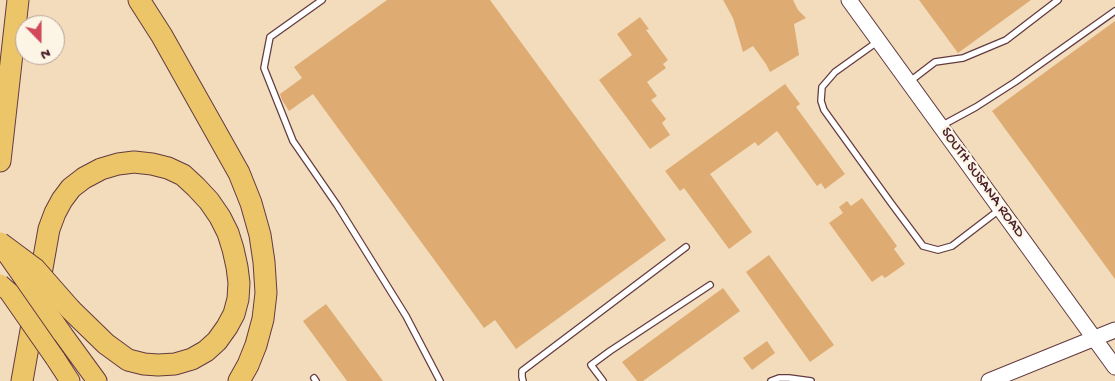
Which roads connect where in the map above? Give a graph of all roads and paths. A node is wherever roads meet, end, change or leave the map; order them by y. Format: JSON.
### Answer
{"nodes":[{"id":1,"x":18,"y":0,"type":"edge"},
{"id":2,"x":139,"y":0,"type":"edge"},
{"id":3,"x":322,"y":0,"type":"edge"},
{"id":4,"x":849,"y":0,"type":"edge"},
{"id":5,"x":1058,"y":0,"type":"edge"},
{"id":6,"x":1115,"y":11,"type":"edge"},
{"id":7,"x":879,"y":41,"type":"junction"},
{"id":8,"x":909,"y":82,"type":"junction"},
{"id":9,"x":941,"y":126,"type":"junction"},
{"id":10,"x":0,"y":161,"type":"edge"},
{"id":11,"x":1001,"y":209,"type":"junction"},
{"id":12,"x":0,"y":244,"type":"edge"},
{"id":13,"x":686,"y":247,"type":"dead end"},
{"id":14,"x":0,"y":284,"type":"edge"},
{"id":15,"x":710,"y":285,"type":"dead end"},
{"id":16,"x":0,"y":302,"type":"edge"},
{"id":17,"x":1115,"y":330,"type":"edge"},
{"id":18,"x":1094,"y":338,"type":"junction"},
{"id":19,"x":1115,"y":367,"type":"edge"},
{"id":20,"x":54,"y":371,"type":"edge"},
{"id":21,"x":1007,"y":378,"type":"edge"},
{"id":22,"x":22,"y":381,"type":"edge"},
{"id":23,"x":70,"y":381,"type":"edge"},
{"id":24,"x":97,"y":381,"type":"edge"},
{"id":25,"x":239,"y":381,"type":"edge"},
{"id":26,"x":440,"y":381,"type":"edge"},
{"id":27,"x":523,"y":381,"type":"edge"},
{"id":28,"x":603,"y":381,"type":"edge"},
{"id":29,"x":771,"y":381,"type":"edge"},
{"id":30,"x":812,"y":381,"type":"edge"},
{"id":31,"x":989,"y":381,"type":"edge"}],
"edges":[{"from":1,"to":10,"type":"highway"},
{"from":2,"to":25,"type":"highway"},
{"from":3,"to":26,"type":"lane"},
{"from":4,"to":7,"type":"street","name":"SOUTH SUSANA ROAD"},
{"from":5,"to":8,"type":"lane"},
{"from":6,"to":9,"type":"lane"},
{"from":7,"to":8,"type":"street","name":"SOUTH SUSANA ROAD"},
{"from":7,"to":11,"type":"lane"},
{"from":8,"to":9,"type":"street","name":"SOUTH SUSANA ROAD"},
{"from":9,"to":11,"type":"street","name":"SOUTH SUSANA ROAD"},
{"from":11,"to":18,"type":"street","name":"SOUTH SUSANA ROAD"},
{"from":12,"to":22,"type":"highway","bridge":true},
{"from":12,"to":24,"type":"main road","bridge":true},
{"from":13,"to":27,"type":"lane"},
{"from":14,"to":20,"type":"main road","bridge":true},
{"from":15,"to":28,"type":"lane"},
{"from":16,"to":20,"type":"main road"},
{"from":17,"to":18,"type":"street"},
{"from":18,"to":19,"type":"street","name":"SOUTH SUSANA ROAD"},
{"from":18,"to":21,"type":"street"},
{"from":20,"to":23,"type":"main road"},
{"from":21,"to":31,"type":"street"},
{"from":29,"to":30,"type":"lane"}]}
